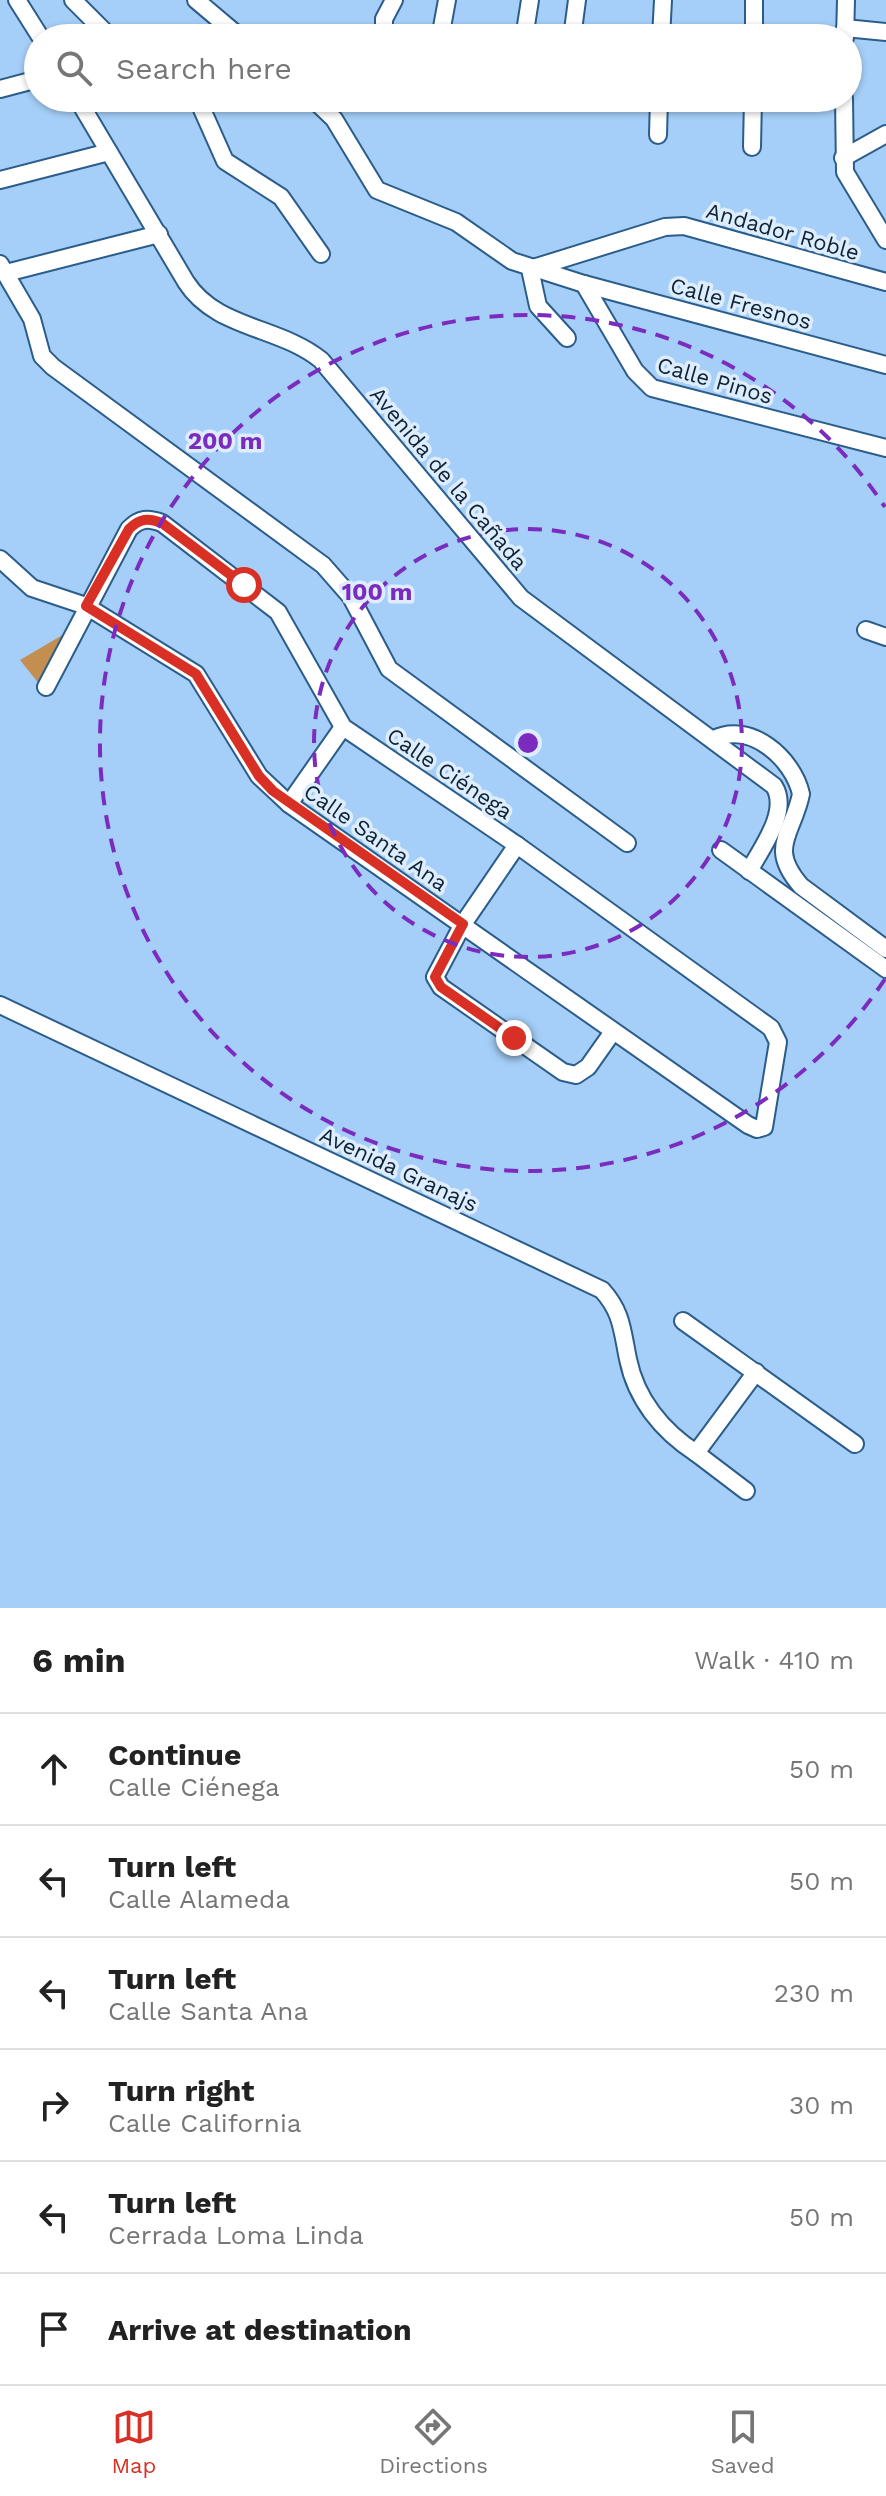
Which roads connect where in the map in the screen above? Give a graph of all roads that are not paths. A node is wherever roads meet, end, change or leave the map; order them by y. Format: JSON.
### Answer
{"nodes":[{"id":1,"x":73,"y":0,"type":"edge"},
{"id":2,"x":196,"y":0,"type":"edge"},
{"id":3,"x":394,"y":0,"type":"edge"},
{"id":4,"x":447,"y":0,"type":"edge"},
{"id":5,"x":530,"y":0,"type":"edge"},
{"id":6,"x":577,"y":0,"type":"edge"},
{"id":7,"x":663,"y":0,"type":"edge"},
{"id":8,"x":754,"y":0,"type":"edge"},
{"id":9,"x":846,"y":0,"type":"edge"},
{"id":10,"x":21,"y":1,"type":"edge"},
{"id":11,"x":33,"y":24,"type":"edge"},
{"id":12,"x":97,"y":24,"type":"edge"},
{"id":13,"x":224,"y":24,"type":"edge"},
{"id":14,"x":384,"y":24,"type":"edge"},
{"id":15,"x":443,"y":24,"type":"edge"},
{"id":16,"x":526,"y":24,"type":"edge"},
{"id":17,"x":574,"y":24,"type":"edge"},
{"id":18,"x":662,"y":24,"type":"edge"},
{"id":19,"x":754,"y":24,"type":"edge"},
{"id":20,"x":845,"y":24,"type":"edge"},
{"id":21,"x":886,"y":32,"type":"edge"},
{"id":22,"x":862,"y":33,"type":"edge"},
{"id":23,"x":24,"y":83,"type":"edge"},
{"id":24,"x":0,"y":89,"type":"edge"},
{"id":25,"x":85,"y":112,"type":"edge"},
{"id":26,"x":203,"y":112,"type":"edge"},
{"id":27,"x":327,"y":112,"type":"edge"},
{"id":28,"x":659,"y":112,"type":"edge"},
{"id":29,"x":753,"y":112,"type":"edge"},
{"id":30,"x":844,"y":112,"type":"edge"},
{"id":31,"x":886,"y":134,"type":"edge"},
{"id":32,"x":658,"y":135,"type":"dead end"},
{"id":33,"x":752,"y":147,"type":"dead end"},
{"id":34,"x":109,"y":152,"type":"junction"},
{"id":35,"x":843,"y":158,"type":"junction"},
{"id":36,"x":0,"y":180,"type":"edge"},
{"id":37,"x":159,"y":234,"type":"junction"},
{"id":38,"x":885,"y":236,"type":"edge"},
{"id":39,"x":321,"y":254,"type":"dead end"},
{"id":40,"x":3,"y":268,"type":"edge"},
{"id":41,"x":530,"y":269,"type":"junction"},
{"id":42,"x":886,"y":282,"type":"edge"},
{"id":43,"x":584,"y":284,"type":"junction"},
{"id":44,"x":567,"y":338,"type":"dead end"},
{"id":45,"x":886,"y":365,"type":"edge"},
{"id":46,"x":886,"y":448,"type":"edge"},
{"id":47,"x":0,"y":559,"type":"edge"},
{"id":48,"x":86,"y":606,"type":"junction"},
{"id":49,"x":866,"y":630,"type":"dead end"},
{"id":50,"x":886,"y":637,"type":"edge"},
{"id":51,"x":46,"y":687,"type":"dead end"},
{"id":52,"x":343,"y":727,"type":"junction"},
{"id":53,"x":714,"y":739,"type":"junction"},
{"id":54,"x":289,"y":804,"type":"junction"},
{"id":55,"x":781,"y":825,"type":"junction"},
{"id":56,"x":627,"y":843,"type":"dead end"},
{"id":57,"x":517,"y":845,"type":"junction"},
{"id":58,"x":721,"y":850,"type":"dead end"},
{"id":59,"x":749,"y":871,"type":"junction"},
{"id":60,"x":463,"y":924,"type":"junction"},
{"id":61,"x":886,"y":949,"type":"edge"},
{"id":62,"x":886,"y":969,"type":"edge"},
{"id":63,"x":0,"y":1005,"type":"edge"},
{"id":64,"x":612,"y":1033,"type":"junction"},
{"id":65,"x":757,"y":1129,"type":"joint"},
{"id":66,"x":683,"y":1321,"type":"dead end"},
{"id":67,"x":756,"y":1372,"type":"junction"},
{"id":68,"x":855,"y":1444,"type":"dead end"},
{"id":69,"x":696,"y":1453,"type":"junction"},
{"id":70,"x":746,"y":1491,"type":"dead end"}],
"edges":[{"from":1,"to":12,"type":"street"},
{"from":2,"to":13,"type":"street"},
{"from":3,"to":14,"type":"street"},
{"from":4,"to":15,"type":"street"},
{"from":5,"to":16,"type":"street"},
{"from":6,"to":17,"type":"street"},
{"from":7,"to":18,"type":"street"},
{"from":8,"to":19,"type":"street"},
{"from":9,"to":20,"type":"street"},
{"from":10,"to":11,"type":"street"},
{"from":21,"to":22,"type":"street"},
{"from":23,"to":24,"type":"street"},
{"from":25,"to":34,"type":"street","name":"Avenida de la Cañada"},
{"from":26,"to":39,"type":"street"},
{"from":27,"to":41,"type":"street","name":"Calle Fresnos"},
{"from":28,"to":32,"type":"street"},
{"from":29,"to":33,"type":"street"},
{"from":30,"to":35,"type":"street"},
{"from":31,"to":35,"type":"street"},
{"from":34,"to":36,"type":"street"},
{"from":34,"to":37,"type":"street","name":"Avenida de la Cañada"},
{"from":35,"to":38,"type":"street"},
{"from":37,"to":40,"type":"street"},
{"from":37,"to":53,"type":"street","name":"Avenida de la Cañada"},
{"from":40,"to":56,"type":"street"},
{"from":41,"to":42,"type":"street","name":"Andador Roble"},
{"from":41,"to":43,"type":"street","name":"Calle Fresnos"},
{"from":41,"to":44,"type":"street"},
{"from":43,"to":45,"type":"street","name":"Calle Fresnos"},
{"from":43,"to":46,"type":"street","name":"Calle Pinos"},
{"from":47,"to":48,"type":"street","name":"Calle Santa Ana"},
{"from":48,"to":51,"type":"street"},
{"from":48,"to":52,"type":"street","name":"Calle Ciénega"},
{"from":48,"to":54,"type":"street","name":"Calle Santa Ana"},
{"from":49,"to":50,"type":"street"},
{"from":52,"to":54,"type":"street"},
{"from":52,"to":57,"type":"street","name":"Calle Ciénega"},
{"from":53,"to":55,"type":"street","name":"Avenida de la Cañada"},
{"from":53,"to":55,"type":"street"},
{"from":54,"to":60,"type":"street","name":"Calle Santa Ana"},
{"from":55,"to":59,"type":"street","name":"Avenida de la Cañada"},
{"from":55,"to":61,"type":"street"},
{"from":57,"to":60,"type":"street"},
{"from":57,"to":65,"type":"street","name":"Calle Ciénega"},
{"from":58,"to":59,"type":"street"},
{"from":59,"to":62,"type":"street"},
{"from":60,"to":64,"type":"street","name":"Calle Santa Ana"},
{"from":60,"to":64,"type":"street"},
{"from":63,"to":69,"type":"street","name":"Avenida Granajs"},
{"from":64,"to":65,"type":"street","name":"Calle Santa Ana"},
{"from":66,"to":67,"type":"street"},
{"from":67,"to":68,"type":"street"},
{"from":67,"to":69,"type":"street"},
{"from":69,"to":70,"type":"street","name":"Avenida Granajs"}]}
